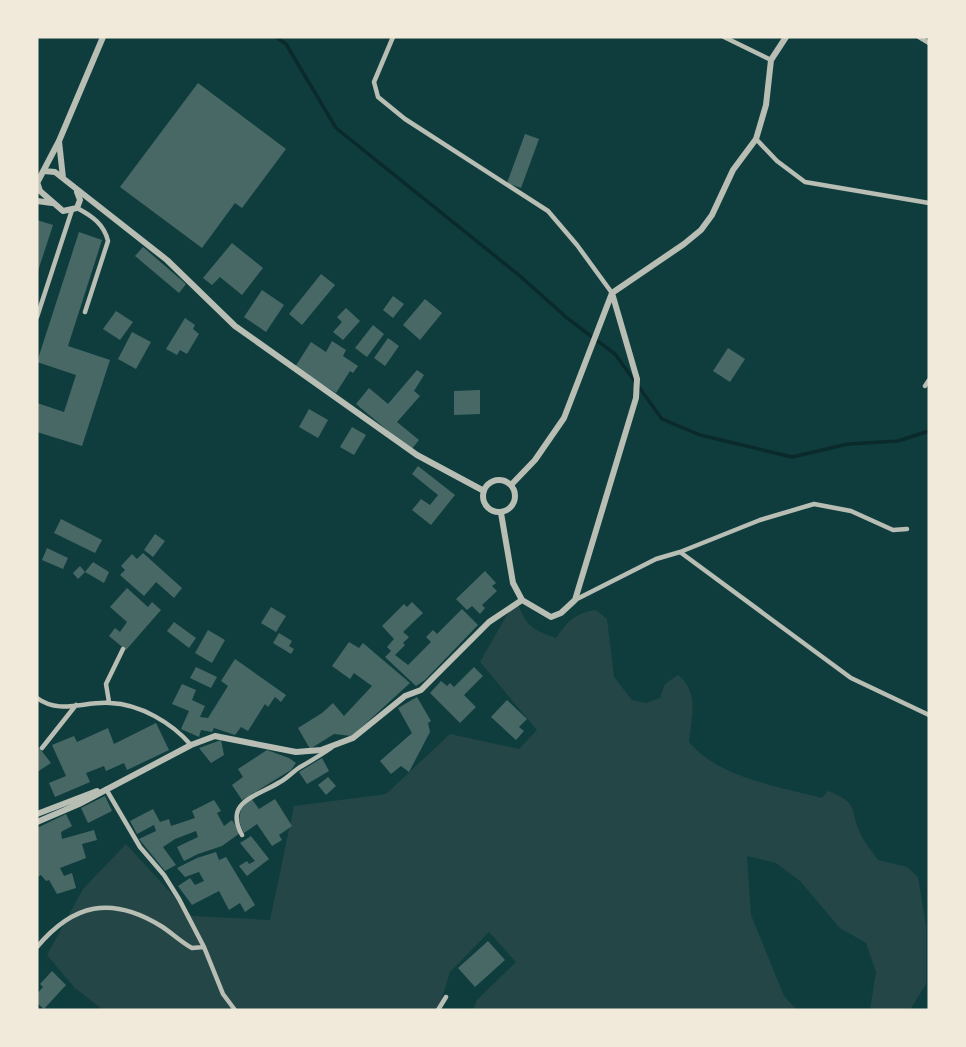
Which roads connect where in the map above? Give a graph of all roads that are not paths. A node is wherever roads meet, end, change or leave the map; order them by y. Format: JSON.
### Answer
{"nodes":[{"id":1,"x":103,"y":37,"type":"edge"},
{"id":2,"x":393,"y":37,"type":"edge"},
{"id":3,"x":724,"y":37,"type":"edge"},
{"id":4,"x":786,"y":37,"type":"edge"},
{"id":5,"x":919,"y":37,"type":"edge"},
{"id":6,"x":929,"y":43,"type":"edge"},
{"id":7,"x":771,"y":60,"type":"junction"},
{"id":8,"x":756,"y":139,"type":"junction"},
{"id":9,"x":60,"y":141,"type":"junction"},
{"id":10,"x":44,"y":172,"type":"junction"},
{"id":11,"x":63,"y":178,"type":"junction"},
{"id":12,"x":37,"y":183,"type":"edge"},
{"id":13,"x":76,"y":190,"type":"junction"},
{"id":14,"x":37,"y":201,"type":"edge"},
{"id":15,"x":53,"y":203,"type":"junction"},
{"id":16,"x":93,"y":203,"type":"junction"},
{"id":17,"x":929,"y":203,"type":"edge"},
{"id":18,"x":76,"y":207,"type":"junction"},
{"id":19,"x":59,"y":208,"type":"junction"},
{"id":20,"x":68,"y":223,"type":"junction"},
{"id":21,"x":612,"y":293,"type":"junction"},
{"id":22,"x":85,"y":312,"type":"dead end"},
{"id":23,"x":37,"y":317,"type":"edge"},
{"id":24,"x":929,"y":380,"type":"edge"},
{"id":25,"x":925,"y":386,"type":"dead end"},
{"id":26,"x":511,"y":485,"type":"junction"},
{"id":27,"x":484,"y":491,"type":"junction"},
{"id":28,"x":501,"y":513,"type":"junction"},
{"id":29,"x":907,"y":529,"type":"dead end"},
{"id":30,"x":680,"y":552,"type":"junction"},
{"id":31,"x":522,"y":600,"type":"junction"},
{"id":32,"x":575,"y":600,"type":"junction"},
{"id":33,"x":123,"y":649,"type":"dead end"},
{"id":34,"x":37,"y":698,"type":"edge"},
{"id":35,"x":108,"y":702,"type":"junction"},
{"id":36,"x":76,"y":705,"type":"junction"},
{"id":37,"x":929,"y":715,"type":"edge"},
{"id":38,"x":336,"y":744,"type":"junction"},
{"id":39,"x":191,"y":745,"type":"junction"},
{"id":40,"x":42,"y":748,"type":"dead end"},
{"id":41,"x":105,"y":788,"type":"junction"},
{"id":42,"x":37,"y":814,"type":"edge"},
{"id":43,"x":37,"y":822,"type":"edge"},
{"id":44,"x":242,"y":835,"type":"dead end"},
{"id":45,"x":37,"y":947,"type":"edge"},
{"id":46,"x":204,"y":947,"type":"junction"},
{"id":47,"x":446,"y":997,"type":"dead end"},
{"id":48,"x":235,"y":1010,"type":"edge"},
{"id":49,"x":438,"y":1010,"type":"edge"}],
"edges":[{"from":1,"to":9,"type":"street"},
{"from":2,"to":21,"type":"street"},
{"from":3,"to":7,"type":"street"},
{"from":4,"to":7,"type":"street"},
{"from":5,"to":6,"type":"street"},
{"from":7,"to":8,"type":"street"},
{"from":8,"to":17,"type":"street"},
{"from":8,"to":21,"type":"street"},
{"from":9,"to":10,"type":"street"},
{"from":9,"to":11,"type":"street"},
{"from":10,"to":11,"type":"street"},
{"from":10,"to":12,"type":"street"},
{"from":11,"to":13,"type":"street"},
{"from":12,"to":15,"type":"street"},
{"from":13,"to":16,"type":"street"},
{"from":13,"to":18,"type":"street"},
{"from":14,"to":15,"type":"street"},
{"from":15,"to":19,"type":"street"},
{"from":16,"to":18,"type":"street"},
{"from":16,"to":27,"type":"street"},
{"from":18,"to":19,"type":"street"},
{"from":18,"to":20,"type":"street"},
{"from":18,"to":22,"type":"street"},
{"from":19,"to":20,"type":"street"},
{"from":20,"to":23,"type":"street"},
{"from":21,"to":26,"type":"street"},
{"from":21,"to":32,"type":"street"},
{"from":24,"to":25,"type":"street"},
{"from":26,"to":27,"type":"street"},
{"from":26,"to":28,"type":"street"},
{"from":27,"to":28,"type":"street"},
{"from":28,"to":31,"type":"street"},
{"from":29,"to":30,"type":"street"},
{"from":30,"to":32,"type":"street"},
{"from":30,"to":37,"type":"street"},
{"from":31,"to":32,"type":"street"},
{"from":31,"to":38,"type":"street"},
{"from":33,"to":35,"type":"street"},
{"from":34,"to":36,"type":"street"},
{"from":35,"to":36,"type":"street"},
{"from":35,"to":39,"type":"street"},
{"from":36,"to":40,"type":"street"},
{"from":38,"to":39,"type":"street"},
{"from":38,"to":44,"type":"street"},
{"from":39,"to":41,"type":"street"},
{"from":41,"to":42,"type":"street"},
{"from":41,"to":43,"type":"street"},
{"from":41,"to":46,"type":"street"},
{"from":45,"to":46,"type":"street"},
{"from":46,"to":48,"type":"street"},
{"from":47,"to":49,"type":"street"}]}
